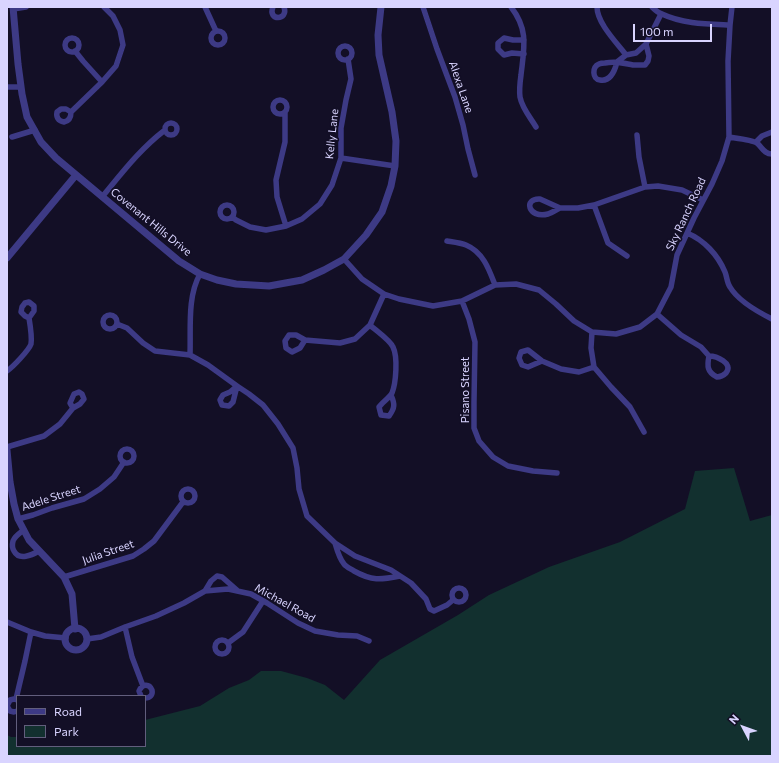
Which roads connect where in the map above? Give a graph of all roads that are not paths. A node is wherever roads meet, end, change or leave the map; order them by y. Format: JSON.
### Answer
{"nodes":[{"id":1,"x":26,"y":7,"type":"edge"},
{"id":2,"x":104,"y":7,"type":"edge"},
{"id":3,"x":205,"y":7,"type":"edge"},
{"id":4,"x":273,"y":7,"type":"edge"},
{"id":5,"x":284,"y":7,"type":"edge"},
{"id":6,"x":381,"y":7,"type":"edge"},
{"id":7,"x":423,"y":7,"type":"edge"},
{"id":8,"x":511,"y":7,"type":"edge"},
{"id":9,"x":597,"y":7,"type":"edge"},
{"id":10,"x":652,"y":7,"type":"edge"},
{"id":11,"x":732,"y":7,"type":"edge"},
{"id":12,"x":13,"y":8,"type":"edge"},
{"id":13,"x":661,"y":14,"type":"junction"},
{"id":14,"x":730,"y":24,"type":"junction"},
{"id":15,"x":216,"y":31,"type":"dead end"},
{"id":16,"x":524,"y":40,"type":"junction"},
{"id":17,"x":646,"y":44,"type":"junction"},
{"id":18,"x":75,"y":50,"type":"dead end"},
{"id":19,"x":524,"y":54,"type":"junction"},
{"id":20,"x":626,"y":55,"type":"junction"},
{"id":21,"x":348,"y":59,"type":"dead end"},
{"id":22,"x":102,"y":82,"type":"junction"},
{"id":23,"x":21,"y":86,"type":"junction"},
{"id":24,"x":7,"y":87,"type":"edge"},
{"id":25,"x":70,"y":112,"type":"dead end"},
{"id":26,"x":285,"y":112,"type":"dead end"},
{"id":27,"x":536,"y":127,"type":"dead end"},
{"id":28,"x":34,"y":130,"type":"junction"},
{"id":29,"x":165,"y":130,"type":"dead end"},
{"id":30,"x":772,"y":132,"type":"edge"},
{"id":31,"x":637,"y":135,"type":"dead end"},
{"id":32,"x":12,"y":137,"type":"dead end"},
{"id":33,"x":729,"y":137,"type":"junction"},
{"id":34,"x":756,"y":142,"type":"junction"},
{"id":35,"x":772,"y":154,"type":"edge"},
{"id":36,"x":341,"y":158,"type":"junction"},
{"id":37,"x":395,"y":166,"type":"junction"},
{"id":38,"x":76,"y":175,"type":"junction"},
{"id":39,"x":475,"y":175,"type":"dead end"},
{"id":40,"x":644,"y":187,"type":"junction"},
{"id":41,"x":102,"y":197,"type":"junction"},
{"id":42,"x":703,"y":200,"type":"junction"},
{"id":43,"x":594,"y":205,"type":"junction"},
{"id":44,"x":560,"y":208,"type":"junction"},
{"id":45,"x":232,"y":217,"type":"dead end"},
{"id":46,"x":286,"y":226,"type":"junction"},
{"id":47,"x":687,"y":233,"type":"junction"},
{"id":48,"x":447,"y":241,"type":"dead end"},
{"id":49,"x":628,"y":256,"type":"dead end"},
{"id":50,"x":7,"y":258,"type":"edge"},
{"id":51,"x":344,"y":259,"type":"junction"},
{"id":52,"x":200,"y":274,"type":"junction"},
{"id":53,"x":495,"y":285,"type":"junction"},
{"id":54,"x":384,"y":294,"type":"junction"},
{"id":55,"x":462,"y":301,"type":"junction"},
{"id":56,"x":657,"y":314,"type":"junction"},
{"id":57,"x":29,"y":318,"type":"dead end"},
{"id":58,"x":772,"y":319,"type":"edge"},
{"id":59,"x":117,"y":324,"type":"dead end"},
{"id":60,"x":370,"y":325,"type":"junction"},
{"id":61,"x":592,"y":332,"type":"junction"},
{"id":62,"x":305,"y":340,"type":"dead end"},
{"id":63,"x":190,"y":355,"type":"junction"},
{"id":64,"x":708,"y":356,"type":"dead end"},
{"id":65,"x":542,"y":361,"type":"dead end"},
{"id":66,"x":594,"y":367,"type":"junction"},
{"id":67,"x":7,"y":371,"type":"edge"},
{"id":68,"x":391,"y":395,"type":"dead end"},
{"id":69,"x":73,"y":408,"type":"dead end"},
{"id":70,"x":644,"y":432,"type":"dead end"},
{"id":71,"x":7,"y":447,"type":"edge"},
{"id":72,"x":7,"y":450,"type":"edge"},
{"id":73,"x":124,"y":462,"type":"dead end"},
{"id":74,"x":557,"y":473,"type":"dead end"},
{"id":75,"x":184,"y":502,"type":"dead end"},
{"id":76,"x":18,"y":519,"type":"junction"},
{"id":77,"x":24,"y":530,"type":"junction"},
{"id":78,"x":335,"y":543,"type":"junction"},
{"id":79,"x":39,"y":551,"type":"junction"},
{"id":80,"x":400,"y":576,"type":"junction"},
{"id":81,"x":64,"y":577,"type":"junction"},
{"id":82,"x":205,"y":591,"type":"junction"},
{"id":83,"x":238,"y":591,"type":"junction"},
{"id":84,"x":453,"y":600,"type":"dead end"},
{"id":85,"x":264,"y":601,"type":"junction"},
{"id":86,"x":7,"y":622,"type":"edge"},
{"id":87,"x":125,"y":627,"type":"junction"},
{"id":88,"x":75,"y":629,"type":"junction"},
{"id":89,"x":31,"y":632,"type":"junction"},
{"id":90,"x":66,"y":638,"type":"junction"},
{"id":91,"x":87,"y":639,"type":"junction"},
{"id":92,"x":369,"y":642,"type":"dead end"},
{"id":93,"x":228,"y":643,"type":"dead end"},
{"id":94,"x":143,"y":686,"type":"junction"},
{"id":95,"x":18,"y":695,"type":"edge"},
{"id":96,"x":141,"y":695,"type":"edge"},
{"id":97,"x":146,"y":698,"type":"edge"},
{"id":98,"x":16,"y":700,"type":"edge"},
{"id":99,"x":16,"y":711,"type":"edge"}],
"edges":[{"from":1,"to":12,"type":"street"},
{"from":2,"to":22,"type":"street"},
{"from":3,"to":15,"type":"street"},
{"from":4,"to":5,"type":"street"},
{"from":6,"to":37,"type":"street","name":"Covenant Hills Drive"},
{"from":7,"to":39,"type":"street","name":"Alexa Lane"},
{"from":8,"to":16,"type":"street"},
{"from":9,"to":20,"type":"street"},
{"from":10,"to":13,"type":"street"},
{"from":11,"to":14,"type":"street","name":"Sky Ranch Road"},
{"from":12,"to":23,"type":"street","name":"Covenant Hills Drive"},
{"from":13,"to":14,"type":"street"},
{"from":13,"to":17,"type":"street"},
{"from":14,"to":33,"type":"street","name":"Sky Ranch Road"},
{"from":16,"to":19,"type":"street"},
{"from":16,"to":19,"type":"street"},
{"from":17,"to":20,"type":"street"},
{"from":17,"to":20,"type":"street"},
{"from":18,"to":22,"type":"street"},
{"from":19,"to":27,"type":"street"},
{"from":21,"to":36,"type":"street","name":"Kelly Lane"},
{"from":22,"to":25,"type":"street"},
{"from":23,"to":24,"type":"street"},
{"from":23,"to":28,"type":"street","name":"Covenant Hills Drive"},
{"from":26,"to":46,"type":"street"},
{"from":28,"to":32,"type":"street"},
{"from":28,"to":38,"type":"street","name":"Covenant Hills Drive"},
{"from":29,"to":41,"type":"street"},
{"from":30,"to":34,"type":"street"},
{"from":31,"to":40,"type":"street"},
{"from":33,"to":34,"type":"street"},
{"from":33,"to":42,"type":"street","name":"Sky Ranch Road"},
{"from":34,"to":35,"type":"street"},
{"from":36,"to":37,"type":"street"},
{"from":36,"to":46,"type":"street","name":"Kelly Lane"},
{"from":37,"to":51,"type":"street","name":"Covenant Hills Drive"},
{"from":38,"to":41,"type":"street","name":"Covenant Hills Drive"},
{"from":38,"to":50,"type":"street"},
{"from":40,"to":42,"type":"street"},
{"from":40,"to":43,"type":"street"},
{"from":41,"to":52,"type":"street","name":"Covenant Hills Drive"},
{"from":42,"to":47,"type":"street","name":"Sky Ranch Road"},
{"from":43,"to":44,"type":"street"},
{"from":43,"to":49,"type":"street"},
{"from":44,"to":44,"type":"street"},
{"from":45,"to":46,"type":"street","name":"Kelly Lane"},
{"from":47,"to":56,"type":"street","name":"Sky Ranch Road"},
{"from":47,"to":58,"type":"street"},
{"from":48,"to":53,"type":"street"},
{"from":51,"to":52,"type":"street","name":"Covenant Hills Drive"},
{"from":51,"to":54,"type":"street","name":"Sky Ranch Road"},
{"from":52,"to":63,"type":"street"},
{"from":53,"to":55,"type":"street","name":"Sky Ranch Road"},
{"from":53,"to":61,"type":"street","name":"Sky Ranch Road"},
{"from":54,"to":55,"type":"street","name":"Sky Ranch Road"},
{"from":54,"to":60,"type":"street"},
{"from":55,"to":74,"type":"street","name":"Pisano Street"},
{"from":56,"to":61,"type":"street","name":"Sky Ranch Road"},
{"from":56,"to":64,"type":"street"},
{"from":57,"to":67,"type":"street"},
{"from":59,"to":63,"type":"street"},
{"from":60,"to":62,"type":"street"},
{"from":60,"to":68,"type":"street"},
{"from":61,"to":66,"type":"street"},
{"from":63,"to":78,"type":"street"},
{"from":65,"to":66,"type":"street"},
{"from":66,"to":70,"type":"street"},
{"from":69,"to":71,"type":"street"},
{"from":72,"to":76,"type":"street"},
{"from":73,"to":76,"type":"street","name":"Adele Street"},
{"from":75,"to":81,"type":"street","name":"Julia Street"},
{"from":76,"to":77,"type":"street"},
{"from":77,"to":79,"type":"street"},
{"from":77,"to":79,"type":"street"},
{"from":78,"to":80,"type":"street"},
{"from":78,"to":80,"type":"street"},
{"from":79,"to":81,"type":"street"},
{"from":80,"to":84,"type":"street"},
{"from":81,"to":88,"type":"street"},
{"from":82,"to":83,"type":"street","name":"Michael Road"},
{"from":82,"to":83,"type":"street","name":"Michael Road"},
{"from":82,"to":87,"type":"street","name":"Michael Road"},
{"from":83,"to":85,"type":"street","name":"Michael Road"},
{"from":85,"to":92,"type":"street","name":"Michael Road"},
{"from":85,"to":93,"type":"street"},
{"from":86,"to":89,"type":"street"},
{"from":87,"to":91,"type":"street","name":"Michael Road"},
{"from":87,"to":94,"type":"street"},
{"from":88,"to":90,"type":"street"},
{"from":88,"to":91,"type":"street"},
{"from":89,"to":90,"type":"street"},
{"from":89,"to":95,"type":"street"},
{"from":90,"to":91,"type":"street"},
{"from":94,"to":96,"type":"street"},
{"from":94,"to":97,"type":"street"},
{"from":98,"to":99,"type":"street"}]}
